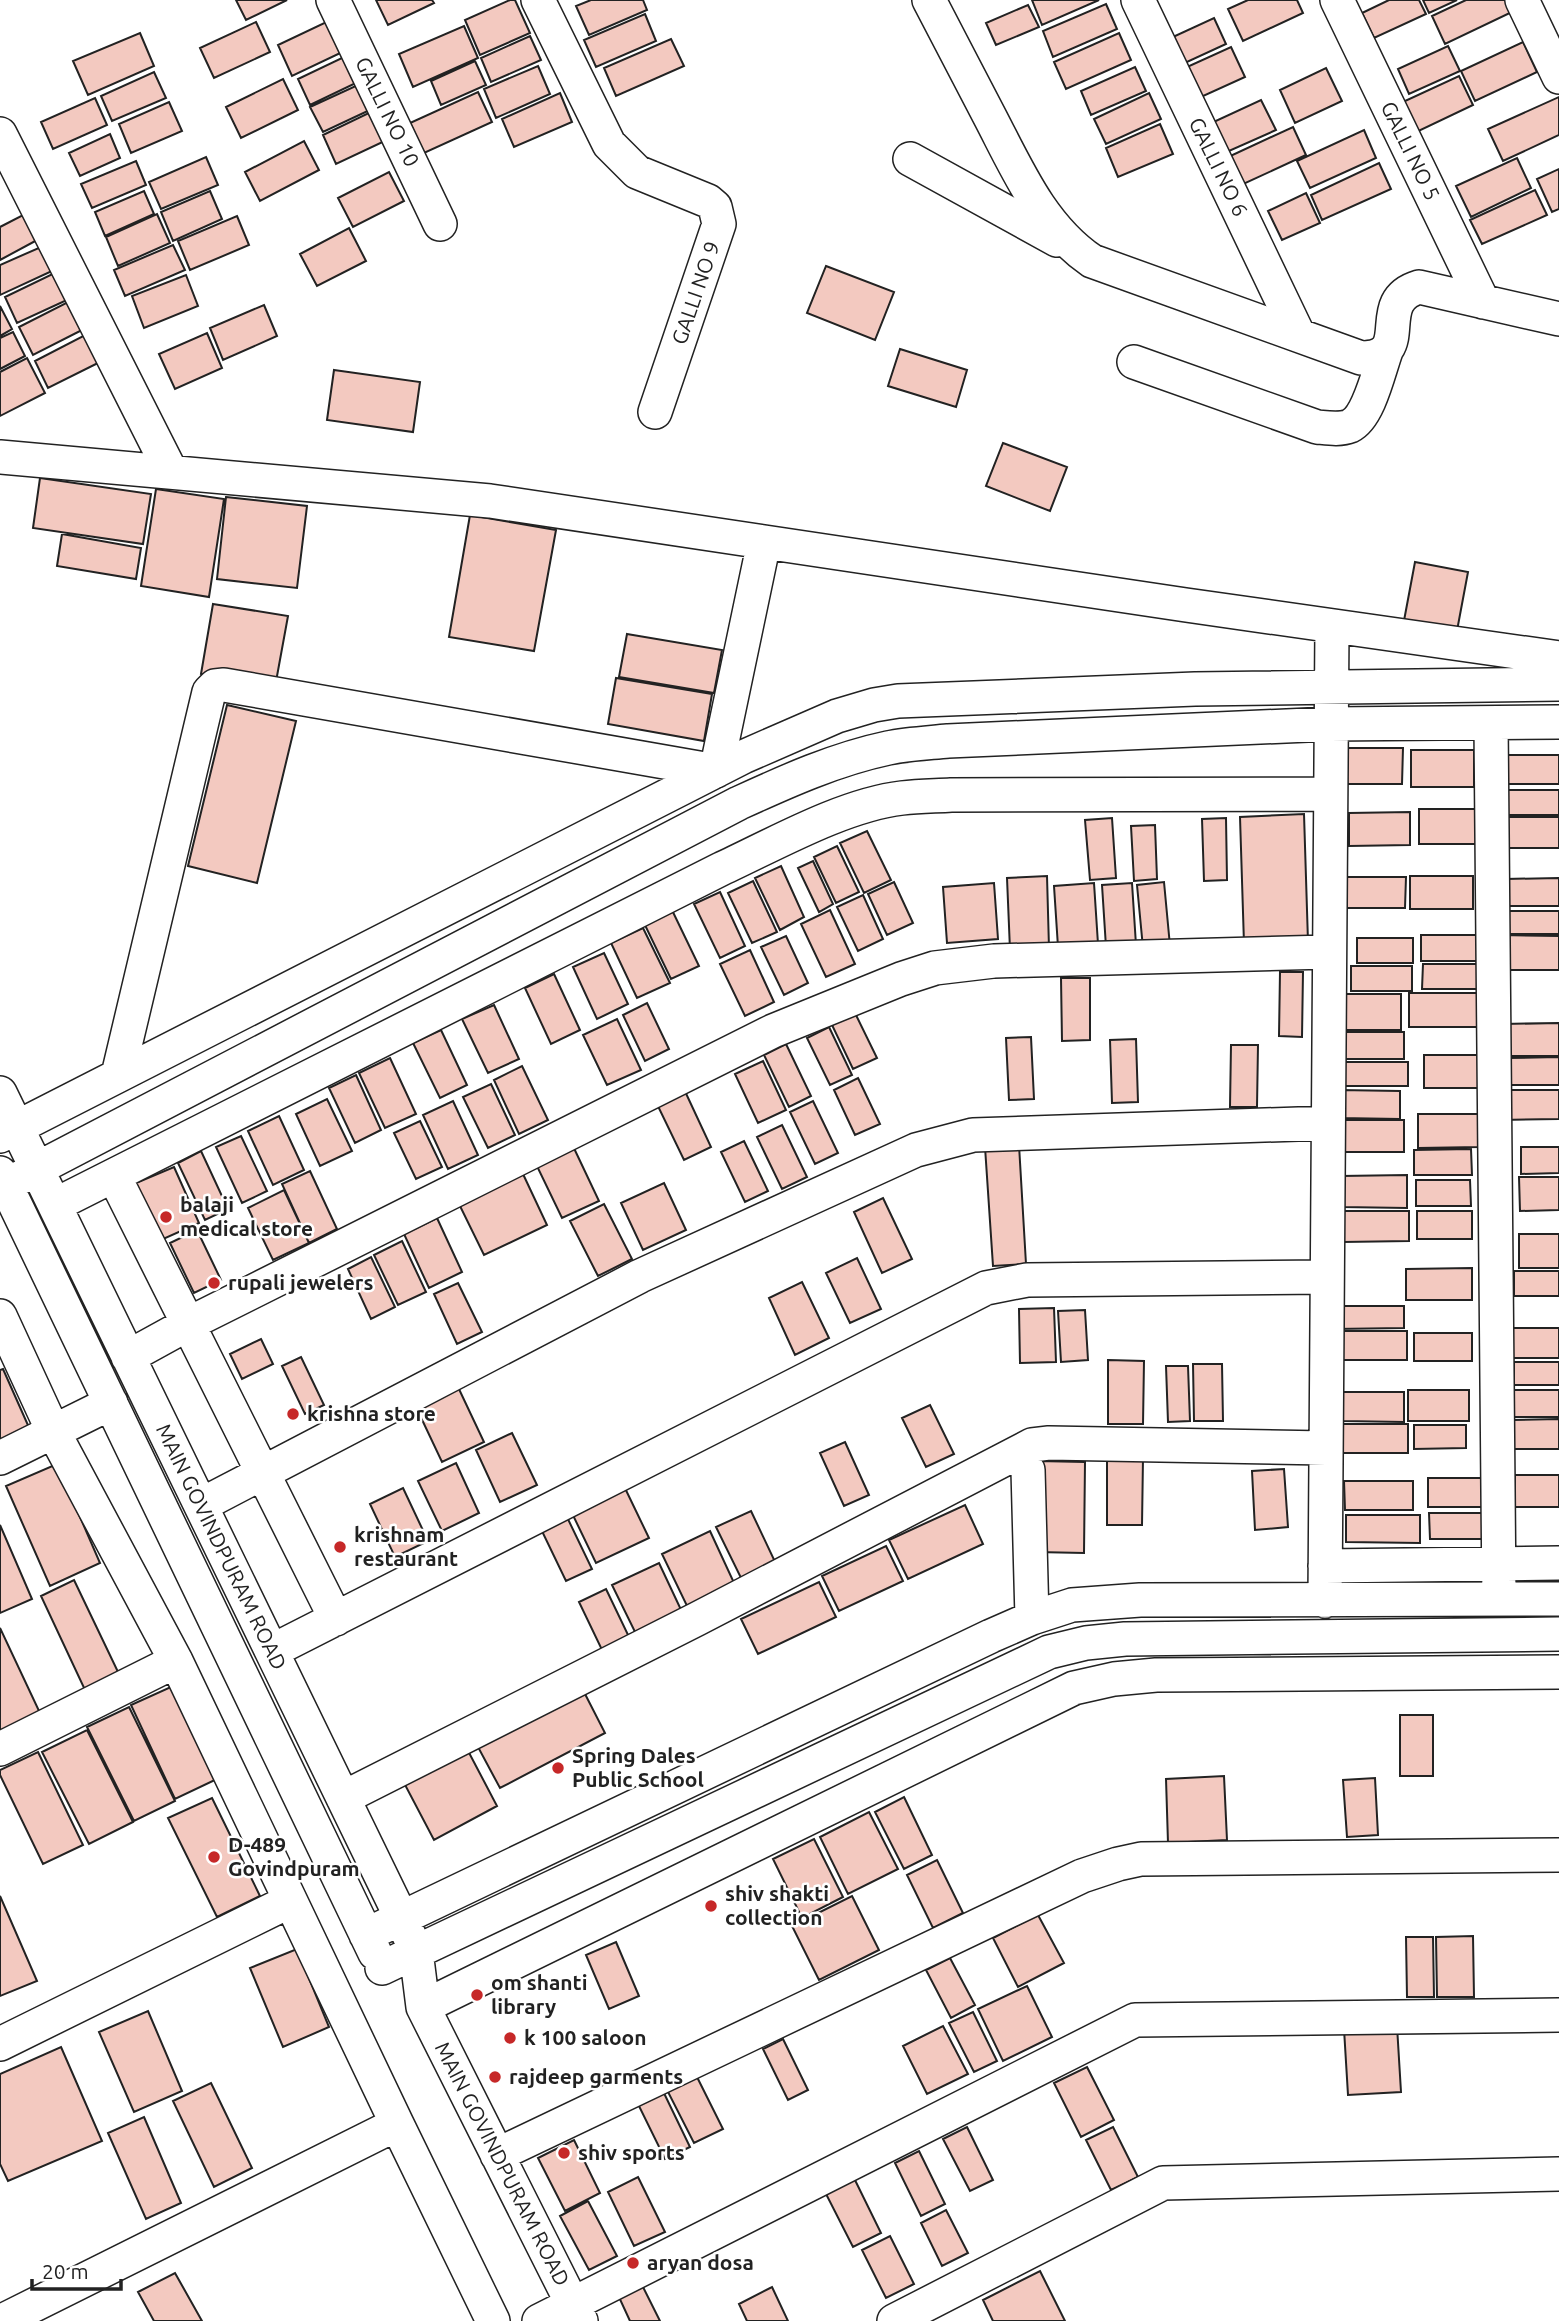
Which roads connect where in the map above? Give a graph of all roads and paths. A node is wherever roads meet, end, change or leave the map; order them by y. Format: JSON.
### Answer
{"nodes":[{"id":1,"x":333,"y":0,"type":"edge"},
{"id":2,"x":538,"y":0,"type":"edge"},
{"id":3,"x":929,"y":0,"type":"edge"},
{"id":4,"x":1138,"y":0,"type":"edge"},
{"id":5,"x":1337,"y":0,"type":"edge"},
{"id":6,"x":1522,"y":0,"type":"edge"},
{"id":7,"x":1559,"y":77,"type":"edge"},
{"id":8,"x":0,"y":134,"type":"edge"},
{"id":9,"x":910,"y":159,"type":"dead end"},
{"id":10,"x":440,"y":224,"type":"dead end"},
{"id":11,"x":1072,"y":247,"type":"junction"},
{"id":12,"x":1483,"y":302,"type":"junction"},
{"id":13,"x":1559,"y":319,"type":"edge"},
{"id":14,"x":1298,"y":334,"type":"junction"},
{"id":15,"x":1386,"y":351,"type":"junction"},
{"id":16,"x":1134,"y":362,"type":"dead end"},
{"id":17,"x":655,"y":412,"type":"dead end"},
{"id":18,"x":0,"y":457,"type":"edge"},
{"id":19,"x":171,"y":472,"type":"junction"},
{"id":20,"x":764,"y":542,"type":"junction"},
{"id":21,"x":1332,"y":626,"type":"junction"},
{"id":22,"x":1559,"y":658,"type":"edge"},
{"id":23,"x":1559,"y":684,"type":"edge"},
{"id":24,"x":1330,"y":686,"type":"junction"},
{"id":25,"x":1559,"y":722,"type":"edge"},
{"id":26,"x":1490,"y":723,"type":"junction"},
{"id":27,"x":1330,"y":724,"type":"junction"},
{"id":28,"x":716,"y":771,"type":"junction"},
{"id":29,"x":1329,"y":794,"type":"junction"},
{"id":30,"x":1328,"y":952,"type":"junction"},
{"id":31,"x":118,"y":1075,"type":"junction"},
{"id":32,"x":0,"y":1093,"type":"edge"},
{"id":33,"x":1327,"y":1123,"type":"junction"},
{"id":34,"x":8,"y":1132,"type":"edge"},
{"id":35,"x":37,"y":1169,"type":"junction"},
{"id":36,"x":114,"y":1176,"type":"junction"},
{"id":37,"x":3,"y":1179,"type":"edge"},
{"id":38,"x":55,"y":1205,"type":"junction"},
{"id":39,"x":1326,"y":1277,"type":"junction"},
{"id":40,"x":0,"y":1316,"type":"edge"},
{"id":41,"x":188,"y":1324,"type":"junction"},
{"id":42,"x":128,"y":1357,"type":"junction"},
{"id":43,"x":111,"y":1403,"type":"junction"},
{"id":44,"x":53,"y":1431,"type":"junction"},
{"id":45,"x":1326,"y":1448,"type":"junction"},
{"id":46,"x":0,"y":1458,"type":"edge"},
{"id":47,"x":1028,"y":1470,"type":"dead end"},
{"id":48,"x":262,"y":1473,"type":"junction"},
{"id":49,"x":201,"y":1504,"type":"junction"},
{"id":50,"x":1559,"y":1563,"type":"edge"},
{"id":51,"x":1499,"y":1564,"type":"junction"},
{"id":52,"x":1325,"y":1566,"type":"junction"},
{"id":53,"x":1559,"y":1599,"type":"edge"},
{"id":54,"x":1499,"y":1600,"type":"junction"},
{"id":55,"x":1325,"y":1601,"type":"junction"},
{"id":56,"x":1032,"y":1618,"type":"junction"},
{"id":57,"x":335,"y":1619,"type":"junction"},
{"id":58,"x":1559,"y":1634,"type":"edge"},
{"id":59,"x":272,"y":1651,"type":"junction"},
{"id":60,"x":176,"y":1661,"type":"junction"},
{"id":61,"x":1559,"y":1672,"type":"edge"},
{"id":62,"x":0,"y":1749,"type":"edge"},
{"id":63,"x":343,"y":1797,"type":"junction"},
{"id":64,"x":1559,"y":1855,"type":"edge"},
{"id":65,"x":290,"y":1901,"type":"junction"},
{"id":66,"x":401,"y":1917,"type":"junction"},
{"id":67,"x":366,"y":1934,"type":"junction"},
{"id":68,"x":416,"y":1951,"type":"junction"},
{"id":69,"x":382,"y":1968,"type":"junction"},
{"id":70,"x":423,"y":2007,"type":"junction"},
{"id":71,"x":1559,"y":2015,"type":"edge"},
{"id":72,"x":0,"y":2044,"type":"edge"},
{"id":73,"x":397,"y":2124,"type":"junction"},
{"id":74,"x":497,"y":2155,"type":"junction"},
{"id":75,"x":1559,"y":2174,"type":"edge"},
{"id":76,"x":576,"y":2313,"type":"edge"},
{"id":77,"x":2,"y":2321,"type":"edge"},
{"id":78,"x":493,"y":2321,"type":"edge"},
{"id":79,"x":539,"y":2321,"type":"edge"},
{"id":80,"x":894,"y":2321,"type":"edge"}],
"edges":[{"from":1,"to":10,"type":"street","name":"GALLI NO 10"},
{"from":2,"to":17,"type":"street","name":"GALLI NO 9"},
{"from":3,"to":11,"type":"street"},
{"from":4,"to":14,"type":"street","name":"GALLI NO 6"},
{"from":5,"to":12,"type":"street","name":"GALLI NO 5"},
{"from":6,"to":7,"type":"street"},
{"from":8,"to":19,"type":"street"},
{"from":9,"to":11,"type":"street"},
{"from":11,"to":14,"type":"street"},
{"from":12,"to":13,"type":"street"},
{"from":12,"to":15,"type":"street"},
{"from":14,"to":15,"type":"street"},
{"from":15,"to":16,"type":"street"},
{"from":18,"to":19,"type":"street"},
{"from":19,"to":20,"type":"street"},
{"from":20,"to":21,"type":"street"},
{"from":20,"to":28,"type":"street"},
{"from":21,"to":22,"type":"street"},
{"from":21,"to":24,"type":"street"},
{"from":23,"to":24,"type":"street"},
{"from":24,"to":27,"type":"street"},
{"from":24,"to":28,"type":"street"},
{"from":25,"to":26,"type":"street"},
{"from":26,"to":27,"type":"street"},
{"from":26,"to":51,"type":"street"},
{"from":27,"to":29,"type":"street"},
{"from":27,"to":35,"type":"street"},
{"from":28,"to":31,"type":"street"},
{"from":28,"to":31,"type":"street"},
{"from":29,"to":30,"type":"street"},
{"from":29,"to":36,"type":"street"},
{"from":30,"to":33,"type":"street"},
{"from":30,"to":41,"type":"street"},
{"from":31,"to":34,"type":"street"},
{"from":32,"to":34,"type":"street","name":"MAIN GOVINDPURAM ROAD"},
{"from":33,"to":39,"type":"street"},
{"from":33,"to":48,"type":"street"},
{"from":34,"to":35,"type":"street","name":"MAIN GOVINDPURAM ROAD"},
{"from":35,"to":37,"type":"street"},
{"from":35,"to":38,"type":"street","name":"MAIN GOVINDPURAM ROAD"},
{"from":36,"to":38,"type":"street"},
{"from":36,"to":41,"type":"street"},
{"from":37,"to":43,"type":"street","name":"MAIN GOVINDPURAM ROAD"},
{"from":38,"to":42,"type":"street","name":"MAIN GOVINDPURAM ROAD"},
{"from":39,"to":45,"type":"street"},
{"from":39,"to":57,"type":"street"},
{"from":40,"to":44,"type":"street"},
{"from":41,"to":42,"type":"street"},
{"from":41,"to":48,"type":"street"},
{"from":42,"to":49,"type":"street","name":"MAIN GOVINDPURAM ROAD"},
{"from":43,"to":44,"type":"street"},
{"from":43,"to":67,"type":"street","name":"MAIN GOVINDPURAM ROAD"},
{"from":44,"to":46,"type":"street"},
{"from":44,"to":60,"type":"street"},
{"from":45,"to":52,"type":"street"},
{"from":45,"to":63,"type":"street"},
{"from":47,"to":56,"type":"street"},
{"from":48,"to":49,"type":"street"},
{"from":48,"to":57,"type":"street"},
{"from":49,"to":59,"type":"street","name":"MAIN GOVINDPURAM ROAD"},
{"from":50,"to":51,"type":"street"},
{"from":51,"to":52,"type":"street"},
{"from":51,"to":54,"type":"street"},
{"from":52,"to":55,"type":"street"},
{"from":53,"to":54,"type":"street"},
{"from":54,"to":55,"type":"street"},
{"from":55,"to":56,"type":"street"},
{"from":56,"to":66,"type":"street"},
{"from":57,"to":59,"type":"street"},
{"from":58,"to":68,"type":"street"},
{"from":59,"to":63,"type":"street","name":"MAIN GOVINDPURAM ROAD"},
{"from":60,"to":62,"type":"street"},
{"from":60,"to":65,"type":"street"},
{"from":61,"to":70,"type":"street"},
{"from":63,"to":66,"type":"street","name":"MAIN GOVINDPURAM ROAD"},
{"from":64,"to":74,"type":"street"},
{"from":65,"to":72,"type":"street"},
{"from":65,"to":73,"type":"street"},
{"from":66,"to":67,"type":"street"},
{"from":66,"to":68,"type":"street","name":"MAIN GOVINDPURAM ROAD"},
{"from":67,"to":69,"type":"street","name":"MAIN GOVINDPURAM ROAD"},
{"from":68,"to":69,"type":"street"},
{"from":68,"to":70,"type":"street","name":"MAIN GOVINDPURAM ROAD"},
{"from":69,"to":70,"type":"street","name":"MAIN GOVINDPURAM ROAD"},
{"from":70,"to":74,"type":"street","name":"MAIN GOVINDPURAM ROAD"},
{"from":71,"to":76,"type":"street"},
{"from":73,"to":77,"type":"street"},
{"from":73,"to":78,"type":"street"},
{"from":74,"to":76,"type":"street","name":"MAIN GOVINDPURAM ROAD"},
{"from":75,"to":80,"type":"street"},
{"from":76,"to":79,"type":"street"}]}
